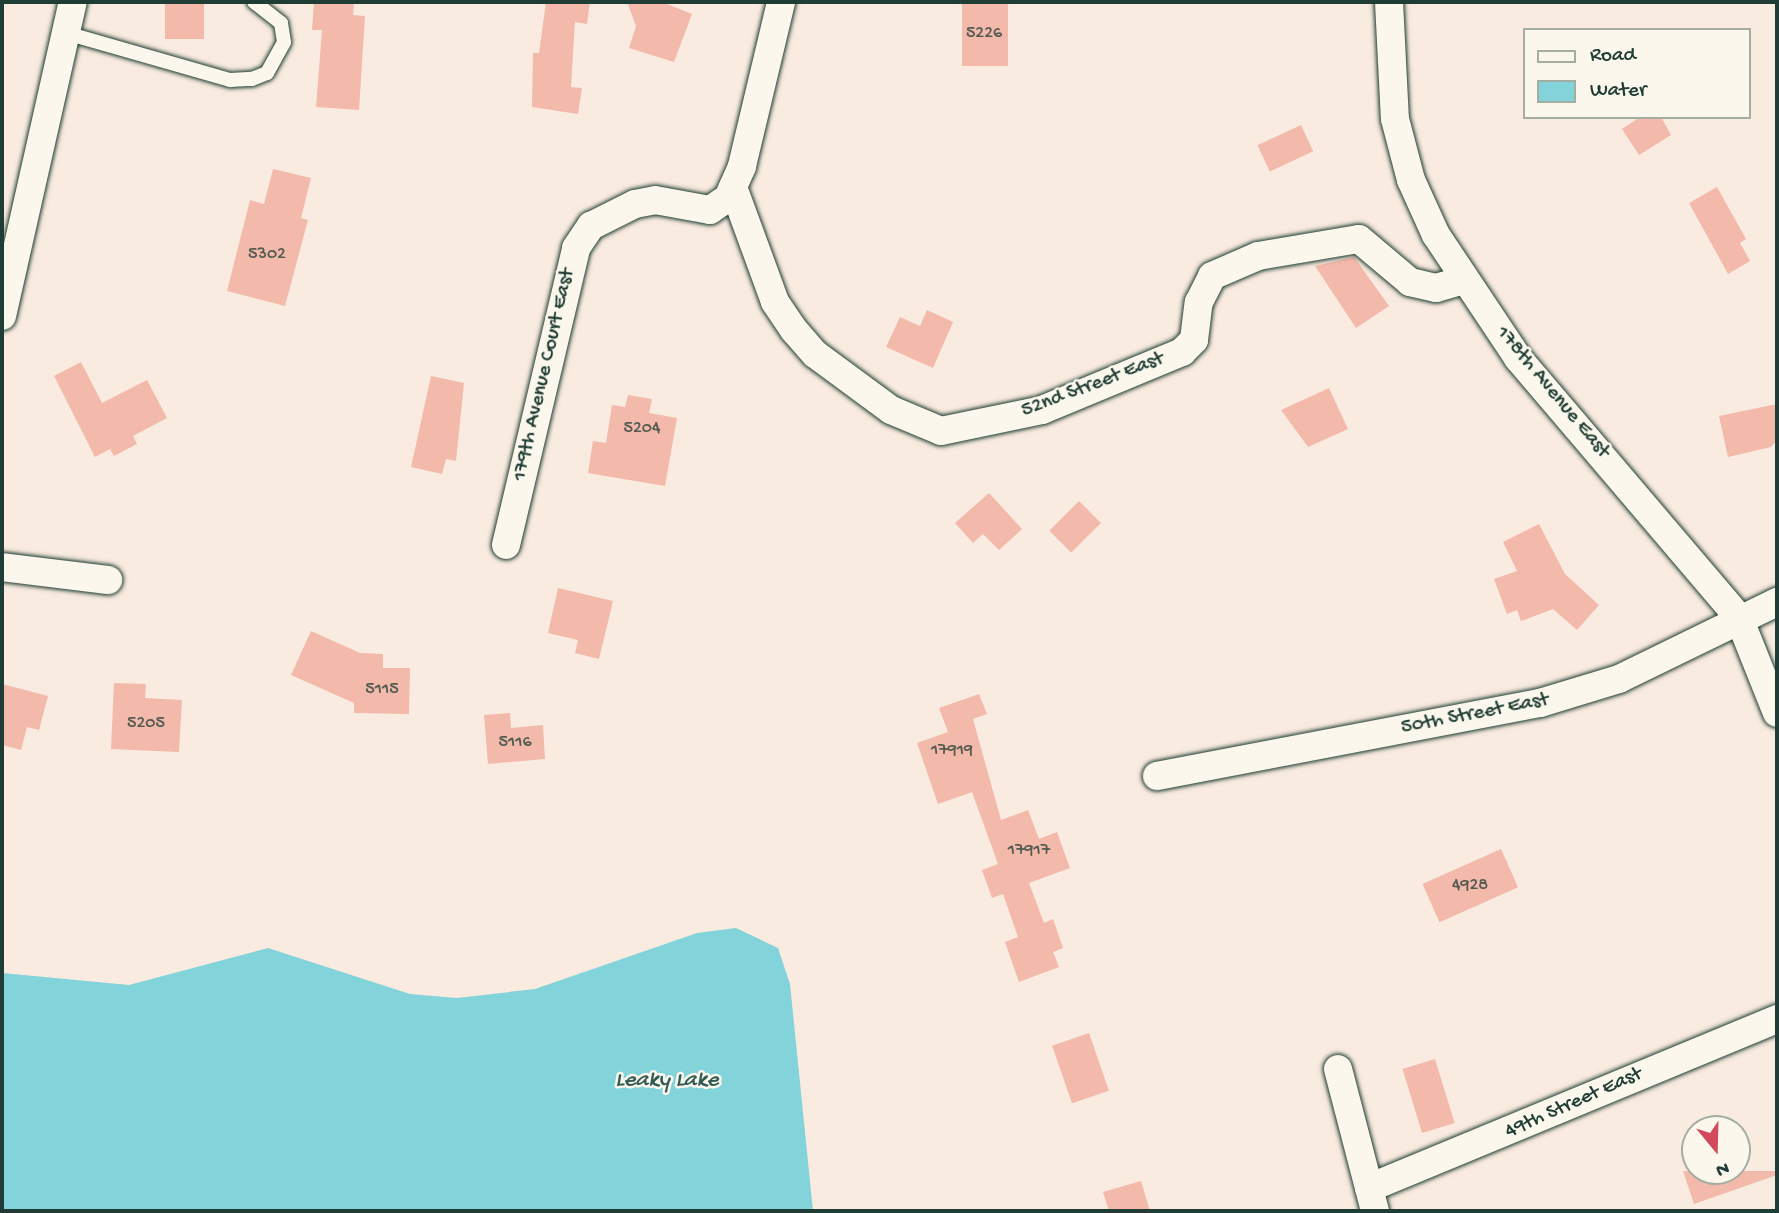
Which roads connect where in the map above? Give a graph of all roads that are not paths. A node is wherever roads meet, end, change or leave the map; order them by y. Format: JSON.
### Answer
{"nodes":[{"id":1,"x":73,"y":2,"type":"edge"},
{"id":2,"x":254,"y":2,"type":"edge"},
{"id":3,"x":781,"y":2,"type":"edge"},
{"id":4,"x":1389,"y":2,"type":"edge"},
{"id":5,"x":66,"y":33,"type":"junction"},
{"id":6,"x":733,"y":187,"type":"junction"},
{"id":7,"x":1464,"y":280,"type":"junction"},
{"id":8,"x":2,"y":316,"type":"edge"},
{"id":9,"x":506,"y":545,"type":"dead end"},
{"id":10,"x":2,"y":567,"type":"edge"},
{"id":11,"x":108,"y":580,"type":"dead end"},
{"id":12,"x":1777,"y":602,"type":"edge"},
{"id":13,"x":1739,"y":618,"type":"junction"},
{"id":14,"x":1777,"y":713,"type":"edge"},
{"id":15,"x":1157,"y":776,"type":"dead end"},
{"id":16,"x":1777,"y":1019,"type":"edge"},
{"id":17,"x":1338,"y":1069,"type":"dead end"},
{"id":18,"x":1372,"y":1199,"type":"edge"}],
"edges":[{"from":1,"to":5,"type":"street"},
{"from":2,"to":5,"type":"lane"},
{"from":3,"to":6,"type":"street"},
{"from":4,"to":7,"type":"street","name":"178th Avenue East"},
{"from":5,"to":8,"type":"street"},
{"from":6,"to":7,"type":"street","name":"52nd Street East"},
{"from":6,"to":9,"type":"street","name":"179th Avenue Court East"},
{"from":7,"to":13,"type":"street","name":"178th Avenue East"},
{"from":10,"to":11,"type":"street"},
{"from":12,"to":13,"type":"street","name":"50th Street East"},
{"from":13,"to":14,"type":"street","name":"178th Avenue East"},
{"from":13,"to":15,"type":"street","name":"50th Street East"},
{"from":16,"to":18,"type":"street","name":"49th Street East"},
{"from":17,"to":18,"type":"street"}]}
